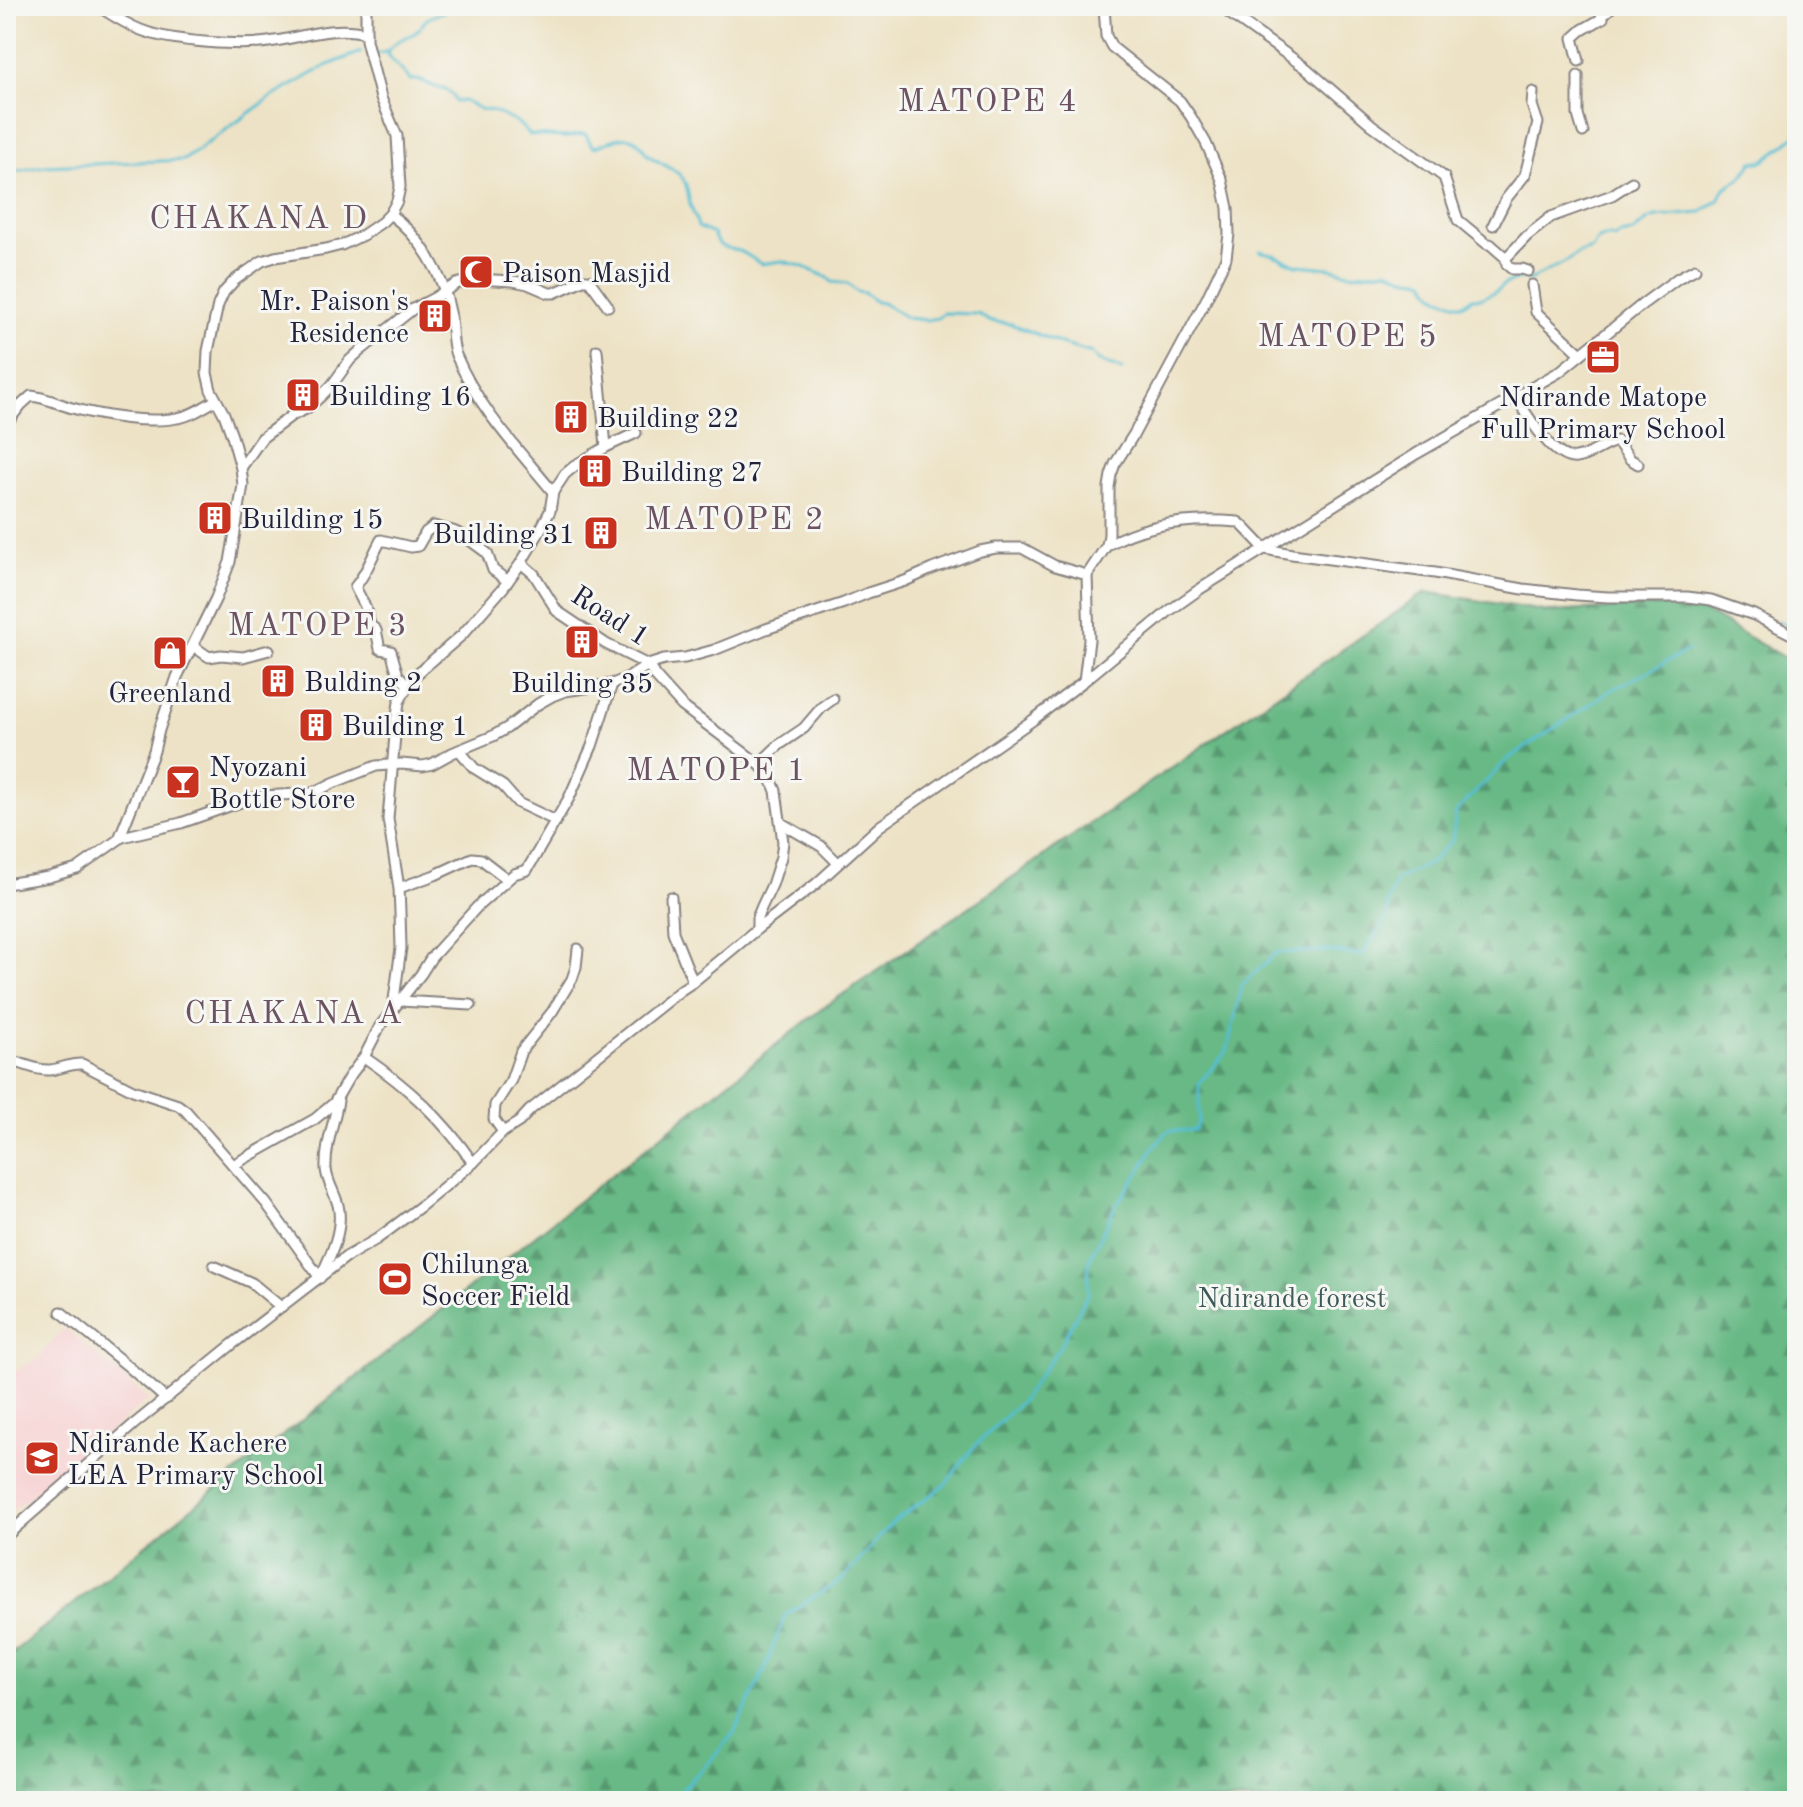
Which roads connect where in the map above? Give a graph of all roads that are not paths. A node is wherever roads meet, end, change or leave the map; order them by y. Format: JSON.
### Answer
{"nodes":[{"id":1,"x":98,"y":6,"type":"edge"},
{"id":2,"x":366,"y":6,"type":"edge"},
{"id":3,"x":1104,"y":6,"type":"edge"},
{"id":4,"x":1219,"y":6,"type":"edge"},
{"id":5,"x":1613,"y":6,"type":"edge"},
{"id":6,"x":1600,"y":10,"type":"edge"},
{"id":7,"x":367,"y":40,"type":"junction"},
{"id":8,"x":1579,"y":61,"type":"dead end"},
{"id":9,"x":1578,"y":76,"type":"dead end"},
{"id":10,"x":1533,"y":92,"type":"dead end"},
{"id":11,"x":1583,"y":132,"type":"dead end"},
{"id":12,"x":1632,"y":182,"type":"dead end"},
{"id":13,"x":390,"y":214,"type":"junction"},
{"id":14,"x":1493,"y":225,"type":"dead end"},
{"id":15,"x":1506,"y":258,"type":"junction"},
{"id":16,"x":1695,"y":269,"type":"dead end"},
{"id":17,"x":1528,"y":271,"type":"dead end"},
{"id":18,"x":1532,"y":285,"type":"dead end"},
{"id":19,"x":444,"y":291,"type":"junction"},
{"id":20,"x":608,"y":306,"type":"dead end"},
{"id":21,"x":597,"y":350,"type":"dead end"},
{"id":22,"x":1581,"y":354,"type":"junction"},
{"id":23,"x":1516,"y":397,"type":"junction"},
{"id":24,"x":216,"y":400,"type":"junction"},
{"id":25,"x":6,"y":424,"type":"edge"},
{"id":26,"x":636,"y":433,"type":"dead end"},
{"id":27,"x":606,"y":447,"type":"junction"},
{"id":28,"x":1638,"y":464,"type":"dead end"},
{"id":29,"x":241,"y":468,"type":"junction"},
{"id":30,"x":553,"y":492,"type":"junction"},
{"id":31,"x":1107,"y":545,"type":"junction"},
{"id":32,"x":1265,"y":549,"type":"junction"},
{"id":33,"x":521,"y":563,"type":"junction"},
{"id":34,"x":1087,"y":575,"type":"junction"},
{"id":35,"x":508,"y":581,"type":"junction"},
{"id":36,"x":1797,"y":637,"type":"edge"},
{"id":37,"x":193,"y":646,"type":"junction"},
{"id":38,"x":269,"y":650,"type":"dead end"},
{"id":39,"x":648,"y":665,"type":"junction"},
{"id":40,"x":1084,"y":681,"type":"junction"},
{"id":41,"x":612,"y":684,"type":"junction"},
{"id":42,"x":408,"y":685,"type":"junction"},
{"id":43,"x":833,"y":699,"type":"dead end"},
{"id":44,"x":459,"y":750,"type":"junction"},
{"id":45,"x":759,"y":764,"type":"junction"},
{"id":46,"x":392,"y":765,"type":"junction"},
{"id":47,"x":556,"y":821,"type":"junction"},
{"id":48,"x":781,"y":823,"type":"junction"},
{"id":49,"x":119,"y":839,"type":"junction"},
{"id":50,"x":838,"y":863,"type":"junction"},
{"id":51,"x":507,"y":879,"type":"junction"},
{"id":52,"x":6,"y":884,"type":"edge"},
{"id":53,"x":399,"y":888,"type":"junction"},
{"id":54,"x":671,"y":897,"type":"dead end"},
{"id":55,"x":757,"y":929,"type":"junction"},
{"id":56,"x":578,"y":949,"type":"dead end"},
{"id":57,"x":693,"y":982,"type":"junction"},
{"id":58,"x":396,"y":1004,"type":"junction"},
{"id":59,"x":471,"y":1005,"type":"dead end"},
{"id":60,"x":364,"y":1057,"type":"junction"},
{"id":61,"x":6,"y":1059,"type":"edge"},
{"id":62,"x":340,"y":1094,"type":"junction"},
{"id":63,"x":503,"y":1132,"type":"junction"},
{"id":64,"x":473,"y":1163,"type":"junction"},
{"id":65,"x":233,"y":1165,"type":"junction"},
{"id":66,"x":214,"y":1266,"type":"dead end"},
{"id":67,"x":320,"y":1278,"type":"junction"},
{"id":68,"x":281,"y":1307,"type":"junction"},
{"id":69,"x":61,"y":1312,"type":"dead end"},
{"id":70,"x":166,"y":1399,"type":"junction"},
{"id":71,"x":6,"y":1536,"type":"edge"}],
"edges":[{"from":1,"to":7,"type":"street"},
{"from":2,"to":7,"type":"street"},
{"from":3,"to":31,"type":"street"},
{"from":4,"to":15,"type":"street"},
{"from":5,"to":6,"type":"street"},
{"from":6,"to":8,"type":"street"},
{"from":7,"to":13,"type":"street"},
{"from":9,"to":11,"type":"street"},
{"from":10,"to":14,"type":"street"},
{"from":12,"to":15,"type":"street"},
{"from":13,"to":19,"type":"street"},
{"from":13,"to":24,"type":"street"},
{"from":15,"to":17,"type":"street"},
{"from":16,"to":22,"type":"street"},
{"from":18,"to":22,"type":"street"},
{"from":19,"to":20,"type":"street"},
{"from":19,"to":29,"type":"street"},
{"from":19,"to":30,"type":"street"},
{"from":21,"to":27,"type":"street"},
{"from":22,"to":23,"type":"street"},
{"from":23,"to":28,"type":"street"},
{"from":23,"to":32,"type":"street"},
{"from":24,"to":25,"type":"street"},
{"from":24,"to":29,"type":"street"},
{"from":26,"to":27,"type":"street"},
{"from":27,"to":30,"type":"street"},
{"from":29,"to":37,"type":"street"},
{"from":30,"to":33,"type":"street"},
{"from":31,"to":32,"type":"street"},
{"from":31,"to":34,"type":"street"},
{"from":32,"to":36,"type":"street"},
{"from":32,"to":40,"type":"street"},
{"from":33,"to":35,"type":"street"},
{"from":33,"to":39,"type":"street","name":"Road 1"},
{"from":34,"to":39,"type":"street"},
{"from":34,"to":40,"type":"street"},
{"from":35,"to":42,"type":"street"},
{"from":35,"to":42,"type":"street"},
{"from":37,"to":38,"type":"street"},
{"from":37,"to":49,"type":"street"},
{"from":39,"to":41,"type":"street"},
{"from":39,"to":45,"type":"street"},
{"from":40,"to":50,"type":"street"},
{"from":41,"to":44,"type":"street"},
{"from":41,"to":47,"type":"street"},
{"from":42,"to":46,"type":"street"},
{"from":43,"to":45,"type":"street"},
{"from":44,"to":46,"type":"street"},
{"from":44,"to":47,"type":"street"},
{"from":45,"to":48,"type":"street"},
{"from":46,"to":49,"type":"street"},
{"from":46,"to":53,"type":"street"},
{"from":47,"to":51,"type":"street"},
{"from":48,"to":50,"type":"street"},
{"from":48,"to":55,"type":"street"},
{"from":49,"to":52,"type":"street"},
{"from":50,"to":55,"type":"street"},
{"from":51,"to":53,"type":"street"},
{"from":51,"to":58,"type":"street"},
{"from":53,"to":58,"type":"street"},
{"from":54,"to":57,"type":"street"},
{"from":55,"to":57,"type":"street"},
{"from":56,"to":63,"type":"street"},
{"from":57,"to":63,"type":"street"},
{"from":58,"to":59,"type":"street"},
{"from":58,"to":60,"type":"street"},
{"from":60,"to":62,"type":"street"},
{"from":60,"to":64,"type":"street"},
{"from":61,"to":65,"type":"street"},
{"from":62,"to":65,"type":"street"},
{"from":62,"to":67,"type":"street"},
{"from":63,"to":64,"type":"street"},
{"from":64,"to":67,"type":"street"},
{"from":65,"to":67,"type":"street"},
{"from":66,"to":68,"type":"street"},
{"from":67,"to":68,"type":"street"},
{"from":68,"to":70,"type":"street"},
{"from":69,"to":70,"type":"street"},
{"from":70,"to":71,"type":"street"}]}
